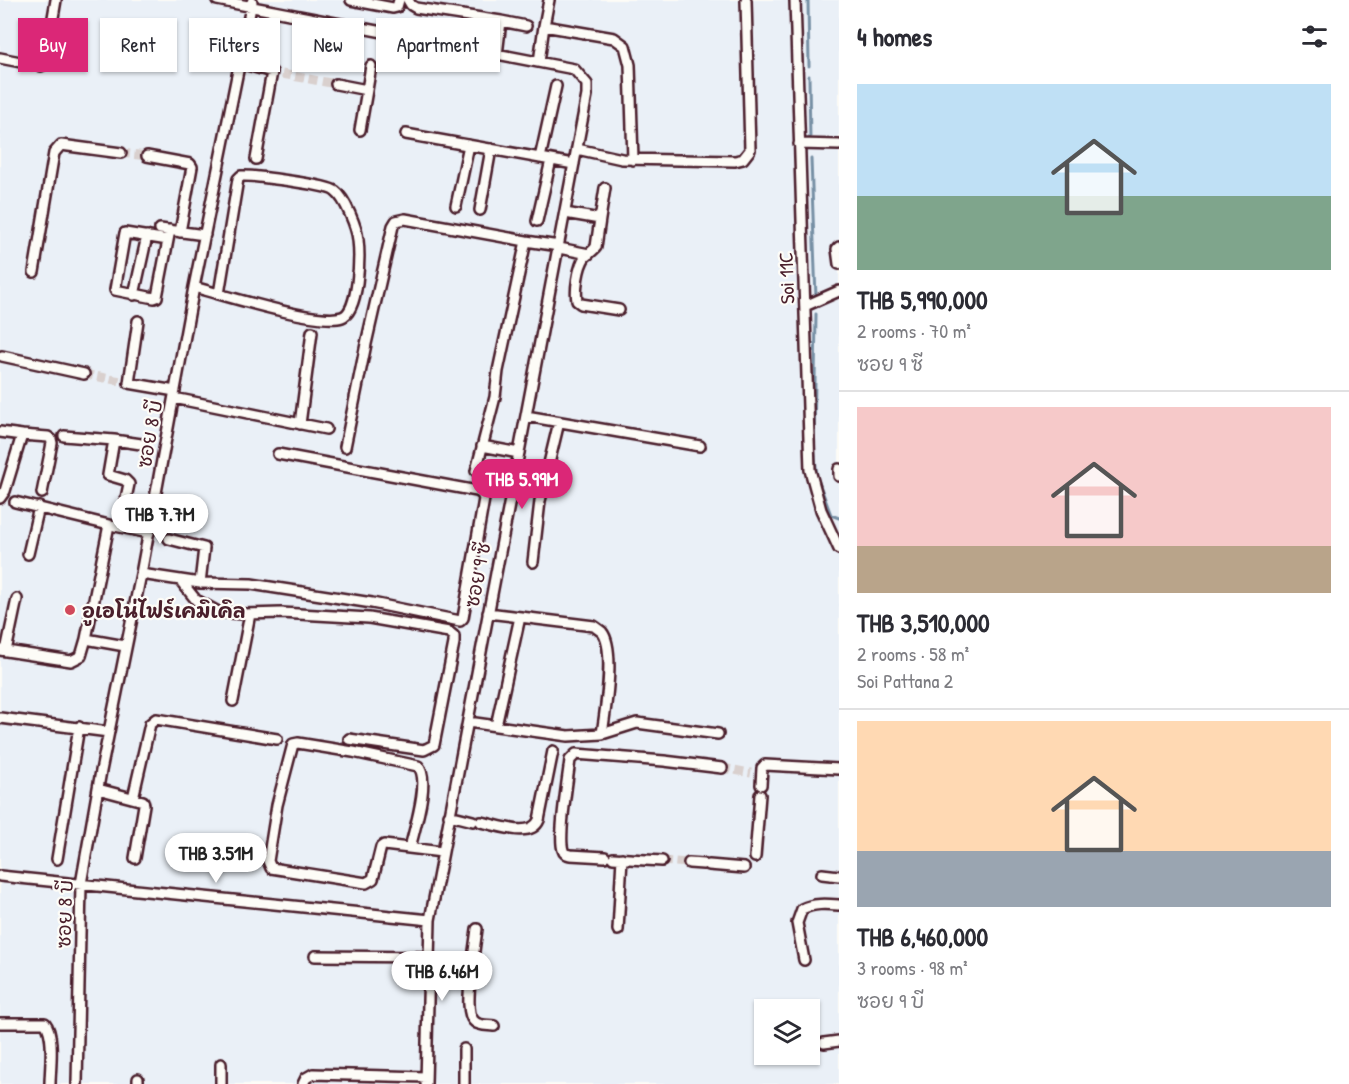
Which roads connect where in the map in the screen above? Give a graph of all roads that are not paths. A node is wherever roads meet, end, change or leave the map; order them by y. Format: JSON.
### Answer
{"nodes":[{"id":1,"x":56,"y":0,"type":"edge"},
{"id":2,"x":217,"y":0,"type":"edge"},
{"id":3,"x":351,"y":0,"type":"edge"},
{"id":4,"x":399,"y":0,"type":"edge"},
{"id":5,"x":408,"y":0,"type":"edge"},
{"id":6,"x":549,"y":0,"type":"edge"},
{"id":7,"x":746,"y":0,"type":"edge"},
{"id":8,"x":795,"y":0,"type":"edge"},
{"id":9,"x":252,"y":3,"type":"edge"},
{"id":10,"x":249,"y":18,"type":"edge"},
{"id":11,"x":501,"y":21,"type":"junction"},
{"id":12,"x":526,"y":26,"type":"dead end"},
{"id":13,"x":544,"y":26,"type":"junction"},
{"id":14,"x":376,"y":29,"type":"edge"},
{"id":15,"x":500,"y":30,"type":"edge"},
{"id":16,"x":500,"y":56,"type":"edge"},
{"id":17,"x":0,"y":58,"type":"edge"},
{"id":18,"x":539,"y":62,"type":"junction"},
{"id":19,"x":371,"y":66,"type":"dead end"},
{"id":20,"x":238,"y":72,"type":"edge"},
{"id":21,"x":273,"y":72,"type":"edge"},
{"id":22,"x":336,"y":84,"type":"tunnel mouth"},
{"id":23,"x":556,"y":86,"type":"dead end"},
{"id":24,"x":366,"y":90,"type":"junction"},
{"id":25,"x":360,"y":130,"type":"dead end"},
{"id":26,"x":406,"y":134,"type":"dead end"},
{"id":27,"x":799,"y":144,"type":"junction"},
{"id":28,"x":469,"y":145,"type":"junction"},
{"id":29,"x":839,"y":145,"type":"edge"},
{"id":30,"x":492,"y":149,"type":"junction"},
{"id":31,"x":577,"y":149,"type":"junction"},
{"id":32,"x":121,"y":153,"type":"tunnel mouth"},
{"id":33,"x":147,"y":156,"type":"tunnel mouth"},
{"id":34,"x":540,"y":158,"type":"junction"},
{"id":35,"x":256,"y":159,"type":"dead end"},
{"id":36,"x":551,"y":160,"type":"junction"},
{"id":37,"x":633,"y":160,"type":"junction"},
{"id":38,"x":574,"y":164,"type":"junction"},
{"id":39,"x":605,"y":188,"type":"dead end"},
{"id":40,"x":456,"y":206,"type":"dead end"},
{"id":41,"x":480,"y":210,"type":"dead end"},
{"id":42,"x":565,"y":213,"type":"junction"},
{"id":43,"x":600,"y":219,"type":"junction"},
{"id":44,"x":537,"y":221,"type":"dead end"},
{"id":45,"x":170,"y":233,"type":"junction"},
{"id":46,"x":205,"y":235,"type":"junction"},
{"id":47,"x":147,"y":236,"type":"junction"},
{"id":48,"x":526,"y":241,"type":"junction"},
{"id":49,"x":559,"y":247,"type":"junction"},
{"id":50,"x":839,"y":247,"type":"edge"},
{"id":51,"x":589,"y":254,"type":"junction"},
{"id":52,"x":839,"y":264,"type":"edge"},
{"id":53,"x":34,"y":272,"type":"dead end"},
{"id":54,"x":194,"y":287,"type":"junction"},
{"id":55,"x":839,"y":291,"type":"edge"},
{"id":56,"x":219,"y":294,"type":"junction"},
{"id":57,"x":134,"y":295,"type":"junction"},
{"id":58,"x":804,"y":306,"type":"junction"},
{"id":59,"x":620,"y":310,"type":"dead end"},
{"id":60,"x":138,"y":321,"type":"dead end"},
{"id":61,"x":312,"y":332,"type":"dead end"},
{"id":62,"x":2,"y":356,"type":"dead end"},
{"id":63,"x":84,"y":375,"type":"tunnel mouth"},
{"id":64,"x":174,"y":394,"type":"junction"},
{"id":65,"x":526,"y":416,"type":"junction"},
{"id":66,"x":559,"y":422,"type":"junction"},
{"id":67,"x":300,"y":424,"type":"junction"},
{"id":68,"x":326,"y":429,"type":"dead end"},
{"id":69,"x":0,"y":432,"type":"edge"},
{"id":70,"x":22,"y":435,"type":"junction"},
{"id":71,"x":64,"y":436,"type":"dead end"},
{"id":72,"x":114,"y":440,"type":"junction"},
{"id":73,"x":141,"y":444,"type":"dead end"},
{"id":74,"x":482,"y":446,"type":"junction"},
{"id":75,"x":700,"y":446,"type":"dead end"},
{"id":76,"x":345,"y":447,"type":"dead end"},
{"id":77,"x":519,"y":453,"type":"junction"},
{"id":78,"x":278,"y":454,"type":"dead end"},
{"id":79,"x":839,"y":469,"type":"edge"},
{"id":80,"x":476,"y":471,"type":"dead end"},
{"id":81,"x":839,"y":476,"type":"edge"},
{"id":82,"x":42,"y":493,"type":"dead end"},
{"id":83,"x":0,"y":498,"type":"edge"},
{"id":84,"x":15,"y":502,"type":"dead end"},
{"id":85,"x":39,"y":507,"type":"junction"},
{"id":86,"x":109,"y":525,"type":"junction"},
{"id":87,"x":120,"y":527,"type":"junction"},
{"id":88,"x":149,"y":532,"type":"junction"},
{"id":89,"x":169,"y":539,"type":"dead end"},
{"id":90,"x":839,"y":549,"type":"edge"},
{"id":91,"x":28,"y":554,"type":"dead end"},
{"id":92,"x":533,"y":562,"type":"dead end"},
{"id":93,"x":141,"y":574,"type":"junction"},
{"id":94,"x":180,"y":580,"type":"junction"},
{"id":95,"x":200,"y":583,"type":"junction"},
{"id":96,"x":17,"y":599,"type":"dead end"},
{"id":97,"x":488,"y":613,"type":"junction"},
{"id":98,"x":250,"y":614,"type":"junction"},
{"id":99,"x":520,"y":617,"type":"junction"},
{"id":100,"x":86,"y":639,"type":"junction"},
{"id":101,"x":125,"y":646,"type":"junction"},
{"id":102,"x":3,"y":651,"type":"edge"},
{"id":103,"x":233,"y":702,"type":"dead end"},
{"id":104,"x":0,"y":718,"type":"edge"},
{"id":105,"x":468,"y":722,"type":"junction"},
{"id":106,"x":496,"y":726,"type":"junction"},
{"id":107,"x":79,"y":727,"type":"junction"},
{"id":108,"x":109,"y":732,"type":"junction"},
{"id":109,"x":602,"y":734,"type":"junction"},
{"id":110,"x":718,"y":734,"type":"dead end"},
{"id":111,"x":277,"y":739,"type":"dead end"},
{"id":112,"x":349,"y":739,"type":"dead end"},
{"id":113,"x":553,"y":751,"type":"dead end"},
{"id":114,"x":722,"y":768,"type":"tunnel mouth"},
{"id":115,"x":839,"y":769,"type":"edge"},
{"id":116,"x":98,"y":789,"type":"junction"},
{"id":117,"x":133,"y":798,"type":"junction"},
{"id":118,"x":449,"y":816,"type":"junction"},
{"id":119,"x":410,"y":848,"type":"junction"},
{"id":120,"x":442,"y":852,"type":"junction"},
{"id":121,"x":756,"y":857,"type":"dead end"},
{"id":122,"x":135,"y":858,"type":"dead end"},
{"id":123,"x":613,"y":858,"type":"junction"},
{"id":124,"x":57,"y":859,"type":"dead end"},
{"id":125,"x":662,"y":861,"type":"tunnel mouth"},
{"id":126,"x":689,"y":863,"type":"tunnel mouth"},
{"id":127,"x":744,"y":868,"type":"dead end"},
{"id":128,"x":822,"y":874,"type":"dead end"},
{"id":129,"x":0,"y":876,"type":"edge"},
{"id":130,"x":839,"y":876,"type":"edge"},
{"id":131,"x":81,"y":884,"type":"junction"},
{"id":132,"x":839,"y":905,"type":"edge"},
{"id":133,"x":430,"y":920,"type":"junction"},
{"id":134,"x":477,"y":929,"type":"dead end"},
{"id":135,"x":618,"y":930,"type":"dead end"},
{"id":136,"x":315,"y":956,"type":"dead end"},
{"id":137,"x":430,"y":957,"type":"junction"},
{"id":138,"x":804,"y":960,"type":"dead end"},
{"id":139,"x":429,"y":971,"type":"junction"},
{"id":140,"x":471,"y":973,"type":"junction"},
{"id":141,"x":0,"y":1023,"type":"edge"},
{"id":142,"x":494,"y":1026,"type":"dead end"},
{"id":143,"x":839,"y":1041,"type":"edge"},
{"id":144,"x":824,"y":1043,"type":"dead end"},
{"id":145,"x":464,"y":1049,"type":"dead end"},
{"id":146,"x":221,"y":1064,"type":"dead end"},
{"id":147,"x":350,"y":1080,"type":"edge"},
{"id":148,"x":426,"y":1081,"type":"edge"},
{"id":149,"x":50,"y":1084,"type":"edge"},
{"id":150,"x":77,"y":1084,"type":"edge"},
{"id":151,"x":221,"y":1084,"type":"edge"},
{"id":152,"x":303,"y":1084,"type":"edge"},
{"id":153,"x":464,"y":1084,"type":"edge"}],
"edges":[{"from":1,"to":17,"type":"street"},
{"from":2,"to":9,"type":"street"},
{"from":3,"to":4,"type":"street"},
{"from":5,"to":11,"type":"street"},
{"from":6,"to":13,"type":"street"},
{"from":7,"to":37,"type":"street"},
{"from":8,"to":27,"type":"street","name":"Soi 11C"},
{"from":9,"to":10,"type":"street","name":"ซอย 8 บี"},
{"from":9,"to":14,"type":"street"},
{"from":11,"to":12,"type":"street"},
{"from":11,"to":15,"type":"street"},
{"from":13,"to":18,"type":"street"},
{"from":13,"to":37,"type":"street"},
{"from":16,"to":18,"type":"street"},
{"from":18,"to":31,"type":"street","name":"ซอย 9 ซี"},
{"from":19,"to":24,"type":"street"},
{"from":20,"to":46,"type":"street","name":"ซอย 8 บี"},
{"from":21,"to":35,"type":"street"},
{"from":22,"to":24,"type":"street"},
{"from":23,"to":34,"type":"street"},
{"from":24,"to":25,"type":"street"},
{"from":26,"to":28,"type":"street"},
{"from":27,"to":29,"type":"street"},
{"from":27,"to":58,"type":"street","name":"Soi 11C"},
{"from":28,"to":30,"type":"street"},
{"from":28,"to":40,"type":"street"},
{"from":30,"to":34,"type":"street"},
{"from":30,"to":41,"type":"street"},
{"from":31,"to":37,"type":"street"},
{"from":31,"to":38,"type":"street","name":"ซอย 9 ซี"},
{"from":32,"to":53,"type":"street"},
{"from":33,"to":45,"type":"street"},
{"from":34,"to":36,"type":"street"},
{"from":36,"to":38,"type":"street"},
{"from":36,"to":44,"type":"street"},
{"from":38,"to":42,"type":"street","name":"ซอย 9 ซี"},
{"from":39,"to":43,"type":"street"},
{"from":42,"to":43,"type":"street"},
{"from":42,"to":49,"type":"street","name":"ซอย 9 ซี"},
{"from":43,"to":51,"type":"street"},
{"from":45,"to":46,"type":"street"},
{"from":45,"to":47,"type":"street"},
{"from":45,"to":57,"type":"street"},
{"from":46,"to":54,"type":"street","name":"ซอย 8 บี"},
{"from":47,"to":57,"type":"street"},
{"from":47,"to":57,"type":"street"},
{"from":48,"to":49,"type":"street"},
{"from":48,"to":74,"type":"street"},
{"from":48,"to":76,"type":"street"},
{"from":49,"to":51,"type":"street"},
{"from":49,"to":65,"type":"street","name":"ซอย 9 ซี"},
{"from":50,"to":52,"type":"street"},
{"from":51,"to":59,"type":"street"},
{"from":54,"to":56,"type":"street"},
{"from":54,"to":64,"type":"street","name":"ซอย 8 บี"},
{"from":55,"to":58,"type":"street"},
{"from":56,"to":56,"type":"street"},
{"from":58,"to":90,"type":"street","name":"Soi 11C"},
{"from":60,"to":64,"type":"street"},
{"from":61,"to":67,"type":"street"},
{"from":62,"to":63,"type":"street"},
{"from":64,"to":67,"type":"street"},
{"from":64,"to":88,"type":"street","name":"ซอย 8 บี"},
{"from":65,"to":66,"type":"street"},
{"from":65,"to":77,"type":"street","name":"ซอย 9 ซี"},
{"from":66,"to":75,"type":"street"},
{"from":66,"to":92,"type":"street"},
{"from":67,"to":68,"type":"street"},
{"from":69,"to":70,"type":"street"},
{"from":70,"to":82,"type":"street"},
{"from":70,"to":83,"type":"street"},
{"from":71,"to":72,"type":"street"},
{"from":72,"to":73,"type":"street"},
{"from":72,"to":87,"type":"street"},
{"from":74,"to":77,"type":"street"},
{"from":74,"to":80,"type":"street"},
{"from":77,"to":97,"type":"street","name":"ซอย 9 ซี"},
{"from":78,"to":95,"type":"street"},
{"from":79,"to":81,"type":"street"},
{"from":84,"to":85,"type":"street"},
{"from":85,"to":86,"type":"street"},
{"from":85,"to":91,"type":"street"},
{"from":86,"to":87,"type":"street"},
{"from":86,"to":100,"type":"street"},
{"from":87,"to":88,"type":"street"},
{"from":88,"to":93,"type":"street","name":"ซอย 8 บี"},
{"from":89,"to":95,"type":"street"},
{"from":93,"to":94,"type":"street"},
{"from":93,"to":101,"type":"street","name":"ซอย 8 บี"},
{"from":94,"to":95,"type":"street"},
{"from":94,"to":98,"type":"street"},
{"from":96,"to":102,"type":"street"},
{"from":97,"to":99,"type":"street"},
{"from":97,"to":105,"type":"street","name":"ซอย 9 ซี"},
{"from":98,"to":103,"type":"street"},
{"from":98,"to":112,"type":"street"},
{"from":99,"to":106,"type":"street"},
{"from":99,"to":109,"type":"street"},
{"from":100,"to":101,"type":"street"},
{"from":100,"to":102,"type":"street"},
{"from":101,"to":108,"type":"street","name":"ซอย 8 บี"},
{"from":104,"to":107,"type":"street"},
{"from":105,"to":106,"type":"street"},
{"from":105,"to":118,"type":"street","name":"ซอย 9 ซี"},
{"from":106,"to":109,"type":"street"},
{"from":107,"to":108,"type":"street"},
{"from":107,"to":124,"type":"street"},
{"from":108,"to":116,"type":"street","name":"ซอย 8 บี"},
{"from":109,"to":110,"type":"street"},
{"from":111,"to":117,"type":"street"},
{"from":113,"to":118,"type":"street"},
{"from":114,"to":123,"type":"street"},
{"from":115,"to":121,"type":"street"},
{"from":116,"to":117,"type":"street"},
{"from":116,"to":131,"type":"street","name":"ซอย 8 บี"},
{"from":117,"to":122,"type":"street"},
{"from":118,"to":120,"type":"street","name":"ซอย 9 ซี"},
{"from":119,"to":119,"type":"street"},
{"from":119,"to":120,"type":"street"},
{"from":120,"to":133,"type":"street","name":"ซอย 9 ซี"},
{"from":123,"to":125,"type":"street"},
{"from":123,"to":135,"type":"street"},
{"from":126,"to":127,"type":"street"},
{"from":128,"to":130,"type":"street"},
{"from":129,"to":131,"type":"street"},
{"from":131,"to":133,"type":"street"},
{"from":131,"to":150,"type":"street","name":"ซอย 8 บี"},
{"from":132,"to":138,"type":"street"},
{"from":133,"to":137,"type":"street","name":"ซอย 9 ซี"},
{"from":134,"to":140,"type":"street"},
{"from":136,"to":137,"type":"street"},
{"from":137,"to":139,"type":"street","name":"ซอย 9 ซี"},
{"from":139,"to":140,"type":"street"},
{"from":139,"to":148,"type":"street","name":"ซอย 9 ซี"},
{"from":140,"to":142,"type":"street"},
{"from":141,"to":149,"type":"street"},
{"from":143,"to":144,"type":"street"},
{"from":145,"to":153,"type":"street"},
{"from":146,"to":151,"type":"street"},
{"from":147,"to":148,"type":"street"},
{"from":147,"to":152,"type":"street"}]}
